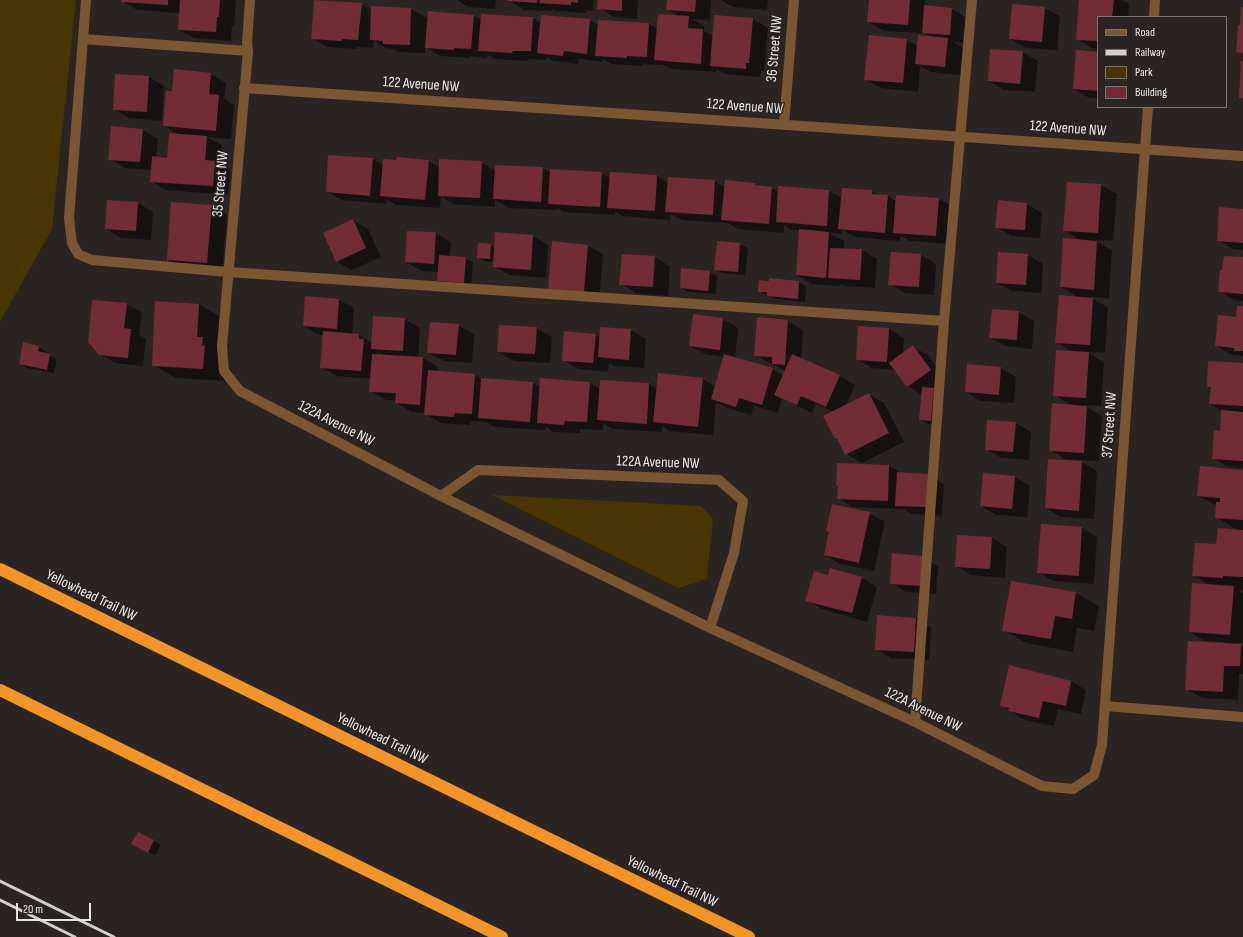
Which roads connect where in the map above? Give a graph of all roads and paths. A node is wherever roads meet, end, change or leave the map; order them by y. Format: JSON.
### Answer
{"nodes":[{"id":1,"x":86,"y":0,"type":"edge"},
{"id":2,"x":250,"y":0,"type":"edge"},
{"id":3,"x":794,"y":0,"type":"edge"},
{"id":4,"x":972,"y":0,"type":"edge"},
{"id":5,"x":1155,"y":0,"type":"edge"},
{"id":6,"x":1154,"y":16,"type":"edge"},
{"id":7,"x":83,"y":39,"type":"junction"},
{"id":8,"x":248,"y":51,"type":"junction"},
{"id":9,"x":244,"y":88,"type":"junction"},
{"id":10,"x":1148,"y":108,"type":"edge"},
{"id":11,"x":784,"y":125,"type":"junction"},
{"id":12,"x":960,"y":137,"type":"junction"},
{"id":13,"x":1145,"y":149,"type":"junction"},
{"id":14,"x":1243,"y":156,"type":"edge"},
{"id":15,"x":228,"y":272,"type":"junction"},
{"id":16,"x":944,"y":321,"type":"junction"},
{"id":17,"x":224,"y":371,"type":"joint"},
{"id":18,"x":441,"y":496,"type":"junction"},
{"id":19,"x":0,"y":569,"type":"edge"},
{"id":20,"x":710,"y":628,"type":"junction"},
{"id":21,"x":0,"y":690,"type":"edge"},
{"id":22,"x":1104,"y":706,"type":"junction"},
{"id":23,"x":1243,"y":717,"type":"edge"},
{"id":24,"x":915,"y":722,"type":"junction"},
{"id":25,"x":1102,"y":745,"type":"joint"},
{"id":26,"x":502,"y":937,"type":"edge"},
{"id":27,"x":749,"y":937,"type":"edge"}],
"edges":[{"from":1,"to":7,"type":"street"},
{"from":2,"to":8,"type":"street","name":"35 Street NW"},
{"from":3,"to":11,"type":"street","name":"36 Street NW"},
{"from":4,"to":12,"type":"street"},
{"from":5,"to":6,"type":"street"},
{"from":7,"to":8,"type":"street"},
{"from":7,"to":15,"type":"street"},
{"from":8,"to":9,"type":"street","name":"35 Street NW"},
{"from":9,"to":11,"type":"street","name":"122 Avenue NW"},
{"from":9,"to":15,"type":"street","name":"35 Street NW"},
{"from":10,"to":13,"type":"street","name":"37 Street NW"},
{"from":11,"to":12,"type":"street","name":"122 Avenue NW"},
{"from":12,"to":13,"type":"street","name":"122 Avenue NW"},
{"from":12,"to":16,"type":"street"},
{"from":13,"to":14,"type":"street","name":"122 Avenue NW"},
{"from":13,"to":22,"type":"street","name":"37 Street NW"},
{"from":15,"to":16,"type":"street"},
{"from":15,"to":17,"type":"street","name":"35 Street NW"},
{"from":16,"to":24,"type":"street"},
{"from":17,"to":18,"type":"street","name":"122A Avenue NW"},
{"from":18,"to":20,"type":"street","name":"122A Avenue NW"},
{"from":18,"to":20,"type":"street","name":"122A Avenue NW"},
{"from":19,"to":27,"type":"highway","name":"Yellowhead Trail NW"},
{"from":20,"to":24,"type":"street","name":"122A Avenue NW"},
{"from":21,"to":26,"type":"highway"},
{"from":22,"to":23,"type":"street"},
{"from":22,"to":25,"type":"street","name":"37 Street NW"},
{"from":24,"to":25,"type":"street","name":"122A Avenue NW"}]}
